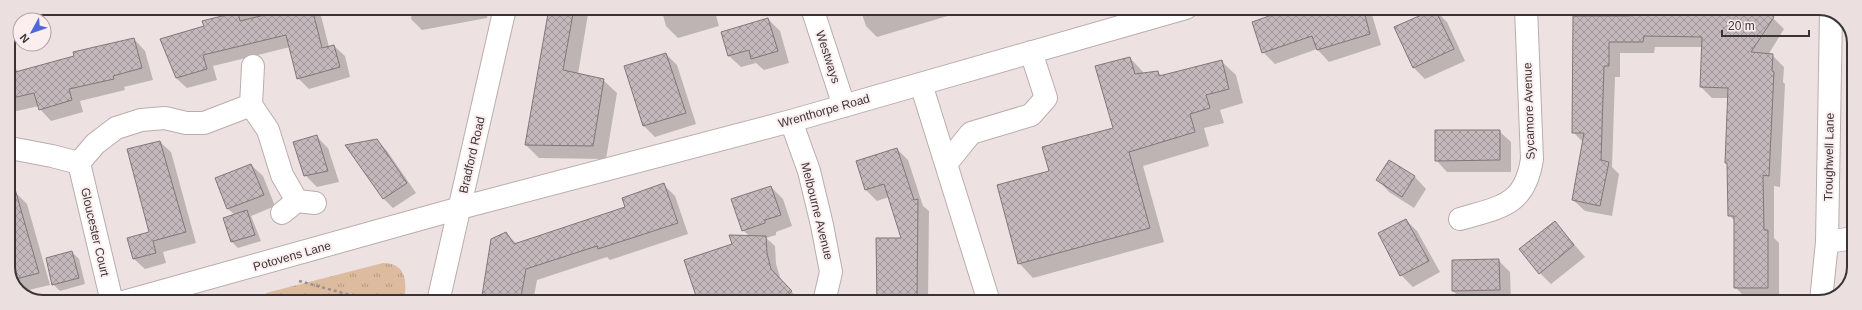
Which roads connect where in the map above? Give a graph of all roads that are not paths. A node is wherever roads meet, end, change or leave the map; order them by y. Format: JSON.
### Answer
{"nodes":[{"id":1,"x":503,"y":15,"type":"edge"},
{"id":2,"x":814,"y":15,"type":"edge"},
{"id":3,"x":1161,"y":15,"type":"edge"},
{"id":4,"x":1526,"y":15,"type":"edge"},
{"id":5,"x":1831,"y":18,"type":"edge"},
{"id":6,"x":1031,"y":52,"type":"junction"},
{"id":7,"x":253,"y":66,"type":"dead end"},
{"id":8,"x":921,"y":84,"type":"junction"},
{"id":9,"x":251,"y":105,"type":"junction"},
{"id":10,"x":844,"y":106,"type":"junction"},
{"id":11,"x":791,"y":121,"type":"junction"},
{"id":12,"x":15,"y":149,"type":"edge"},
{"id":13,"x":79,"y":163,"type":"junction"},
{"id":14,"x":946,"y":164,"type":"junction"},
{"id":15,"x":298,"y":206,"type":"dead end"},
{"id":16,"x":460,"y":208,"type":"junction"},
{"id":17,"x":1460,"y":219,"type":"dead end"},
{"id":18,"x":1847,"y":239,"type":"edge"},
{"id":19,"x":1827,"y":242,"type":"junction"},
{"id":20,"x":1822,"y":294,"type":"edge"},
{"id":21,"x":110,"y":295,"type":"edge"},
{"id":22,"x":152,"y":295,"type":"edge"},
{"id":23,"x":440,"y":295,"type":"edge"},
{"id":24,"x":826,"y":295,"type":"edge"},
{"id":25,"x":987,"y":295,"type":"edge"}],
"edges":[{"from":1,"to":16,"type":"street","name":"Bradford Road"},
{"from":2,"to":10,"type":"street","name":"Westways"},
{"from":3,"to":6,"type":"street","name":"Wrenthorpe Road"},
{"from":4,"to":17,"type":"street","name":"Sycamore Avenue"},
{"from":5,"to":19,"type":"street","name":"Troughwell Lane"},
{"from":6,"to":8,"type":"street","name":"Wrenthorpe Road"},
{"from":6,"to":14,"type":"street"},
{"from":7,"to":9,"type":"street"},
{"from":8,"to":10,"type":"street","name":"Wrenthorpe Road"},
{"from":8,"to":14,"type":"street"},
{"from":9,"to":13,"type":"street"},
{"from":9,"to":15,"type":"street"},
{"from":10,"to":11,"type":"street","name":"Wrenthorpe Road"},
{"from":11,"to":16,"type":"street","name":"Wrenthorpe Road"},
{"from":11,"to":24,"type":"street","name":"Melbourne Avenue"},
{"from":12,"to":13,"type":"street"},
{"from":13,"to":21,"type":"street","name":"Gloucester Court"},
{"from":14,"to":25,"type":"street"},
{"from":16,"to":22,"type":"street","name":"Potovens Lane"},
{"from":16,"to":23,"type":"street","name":"Bradford Road"},
{"from":18,"to":19,"type":"street"},
{"from":19,"to":20,"type":"street","name":"Troughwell Lane"}]}
